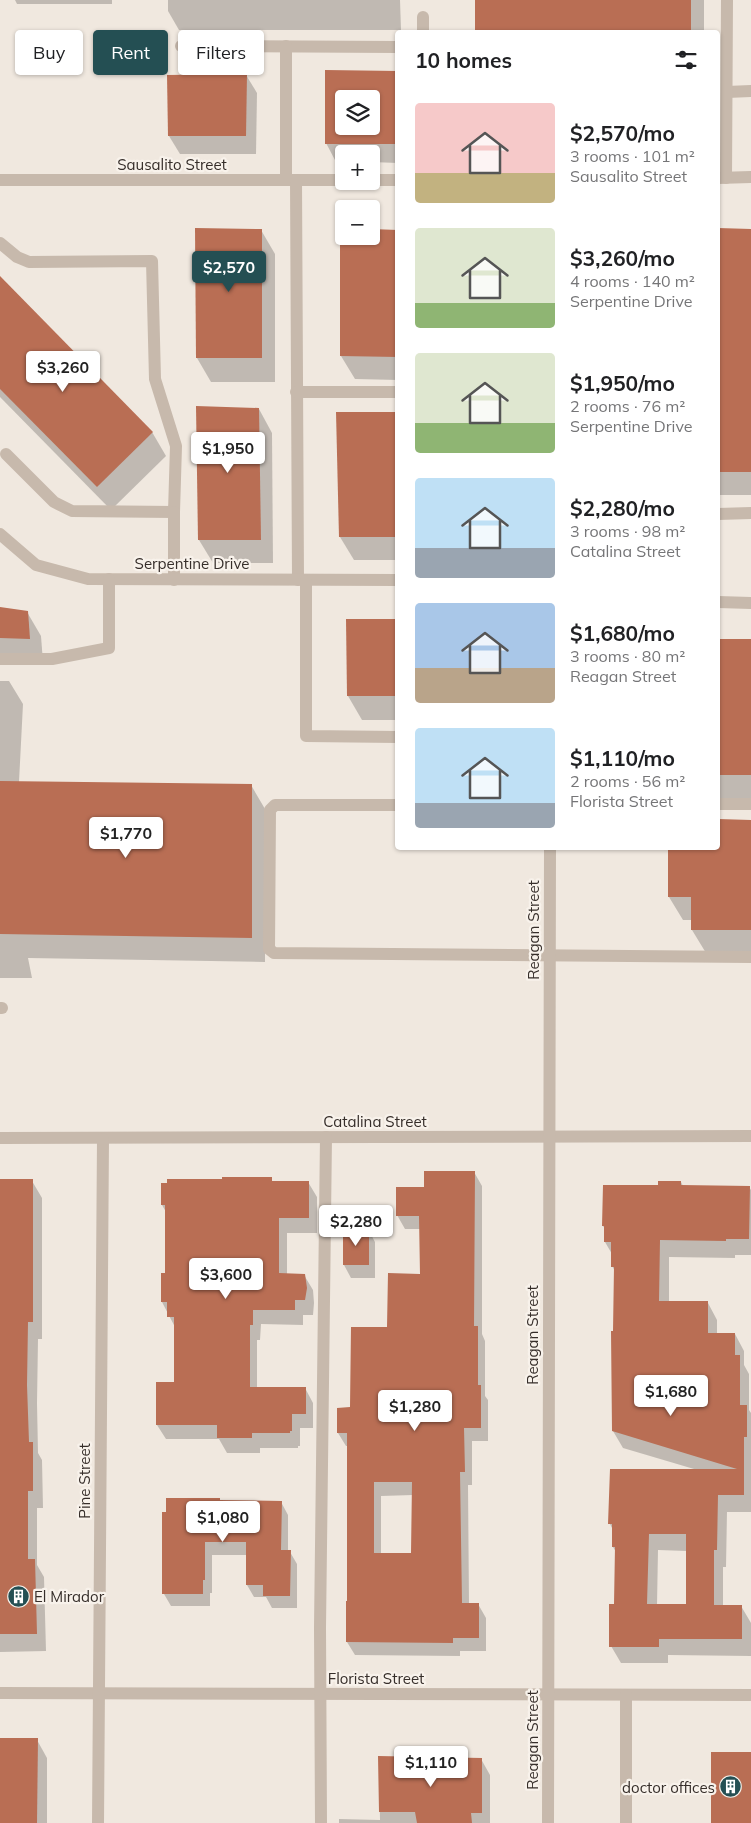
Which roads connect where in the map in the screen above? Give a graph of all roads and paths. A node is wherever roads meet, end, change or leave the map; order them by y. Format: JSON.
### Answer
{"nodes":[{"id":1,"x":727,"y":0,"type":"edge"},
{"id":2,"x":423,"y":17,"type":"dead end"},
{"id":3,"x":424,"y":30,"type":"edge"},
{"id":4,"x":264,"y":46,"type":"edge"},
{"id":5,"x":286,"y":46,"type":"junction"},
{"id":6,"x":395,"y":48,"type":"edge"},
{"id":7,"x":727,"y":92,"type":"junction"},
{"id":8,"x":751,"y":92,"type":"edge"},
{"id":9,"x":751,"y":177,"type":"edge"},
{"id":10,"x":722,"y":178,"type":"edge"},
{"id":11,"x":0,"y":180,"type":"edge"},
{"id":12,"x":291,"y":180,"type":"junction"},
{"id":13,"x":335,"y":180,"type":"edge"},
{"id":14,"x":380,"y":180,"type":"edge"},
{"id":15,"x":395,"y":180,"type":"edge"},
{"id":16,"x":0,"y":243,"type":"edge"},
{"id":17,"x":296,"y":392,"type":"junction"},
{"id":18,"x":395,"y":392,"type":"edge"},
{"id":19,"x":6,"y":454,"type":"dead end"},
{"id":20,"x":174,"y":512,"type":"junction"},
{"id":21,"x":751,"y":513,"type":"edge"},
{"id":22,"x":720,"y":514,"type":"edge"},
{"id":23,"x":0,"y":534,"type":"edge"},
{"id":24,"x":109,"y":579,"type":"junction"},
{"id":25,"x":174,"y":580,"type":"junction"},
{"id":26,"x":395,"y":580,"type":"edge"},
{"id":27,"x":302,"y":581,"type":"junction"},
{"id":28,"x":720,"y":602,"type":"edge"},
{"id":29,"x":751,"y":602,"type":"edge"},
{"id":30,"x":0,"y":659,"type":"edge"},
{"id":31,"x":395,"y":737,"type":"edge"},
{"id":32,"x":720,"y":804,"type":"edge"},
{"id":33,"x":751,"y":804,"type":"edge"},
{"id":34,"x":395,"y":805,"type":"edge"},
{"id":35,"x":550,"y":850,"type":"edge"},
{"id":36,"x":550,"y":956,"type":"junction"},
{"id":37,"x":751,"y":957,"type":"edge"},
{"id":38,"x":751,"y":1136,"type":"edge"},
{"id":39,"x":326,"y":1137,"type":"junction"},
{"id":40,"x":548,"y":1137,"type":"junction"},
{"id":41,"x":0,"y":1138,"type":"edge"},
{"id":42,"x":103,"y":1139,"type":"junction"},
{"id":43,"x":0,"y":1693,"type":"edge"},
{"id":44,"x":99,"y":1693,"type":"junction"},
{"id":45,"x":321,"y":1694,"type":"junction"},
{"id":46,"x":549,"y":1695,"type":"junction"},
{"id":47,"x":626,"y":1695,"type":"junction"},
{"id":48,"x":751,"y":1695,"type":"edge"},
{"id":49,"x":98,"y":1823,"type":"edge"},
{"id":50,"x":321,"y":1823,"type":"edge"},
{"id":51,"x":548,"y":1823,"type":"edge"},
{"id":52,"x":626,"y":1823,"type":"edge"}],
"edges":[{"from":1,"to":7,"type":"street"},
{"from":2,"to":3,"type":"street"},
{"from":4,"to":5,"type":"street"},
{"from":5,"to":6,"type":"street"},
{"from":5,"to":12,"type":"street"},
{"from":7,"to":8,"type":"street"},
{"from":7,"to":10,"type":"street"},
{"from":9,"to":10,"type":"street"},
{"from":11,"to":12,"type":"street","name":"Sausalito Street"},
{"from":12,"to":13,"type":"street","name":"Sausalito Street"},
{"from":12,"to":17,"type":"street"},
{"from":14,"to":15,"type":"street"},
{"from":16,"to":20,"type":"street"},
{"from":17,"to":18,"type":"street"},
{"from":17,"to":27,"type":"street"},
{"from":19,"to":20,"type":"street"},
{"from":20,"to":25,"type":"street"},
{"from":21,"to":22,"type":"street"},
{"from":23,"to":24,"type":"street","name":"Serpentine Drive"},
{"from":24,"to":25,"type":"street","name":"Serpentine Drive"},
{"from":24,"to":30,"type":"street"},
{"from":25,"to":27,"type":"street","name":"Serpentine Drive"},
{"from":26,"to":27,"type":"street","name":"Serpentine Drive"},
{"from":27,"to":31,"type":"street"},
{"from":28,"to":29,"type":"street"},
{"from":32,"to":33,"type":"street"},
{"from":34,"to":36,"type":"street"},
{"from":35,"to":36,"type":"street","name":"Reagan Street"},
{"from":36,"to":37,"type":"street"},
{"from":36,"to":40,"type":"street","name":"Reagan Street"},
{"from":38,"to":40,"type":"street","name":"Catalina Street"},
{"from":39,"to":40,"type":"street","name":"Catalina Street"},
{"from":39,"to":42,"type":"street","name":"Catalina Street"},
{"from":39,"to":45,"type":"street"},
{"from":40,"to":46,"type":"street","name":"Reagan Street"},
{"from":41,"to":42,"type":"street","name":"Catalina Street"},
{"from":42,"to":44,"type":"street","name":"Pine Street"},
{"from":43,"to":44,"type":"street","name":"Florista Street"},
{"from":44,"to":45,"type":"street","name":"Florista Street"},
{"from":44,"to":49,"type":"street","name":"Pine Street"},
{"from":45,"to":46,"type":"street","name":"Florista Street"},
{"from":45,"to":50,"type":"street"},
{"from":46,"to":47,"type":"street","name":"Florista Street"},
{"from":46,"to":51,"type":"street","name":"Reagan Street"},
{"from":47,"to":48,"type":"street","name":"Florista Street"},
{"from":47,"to":52,"type":"street"}]}
